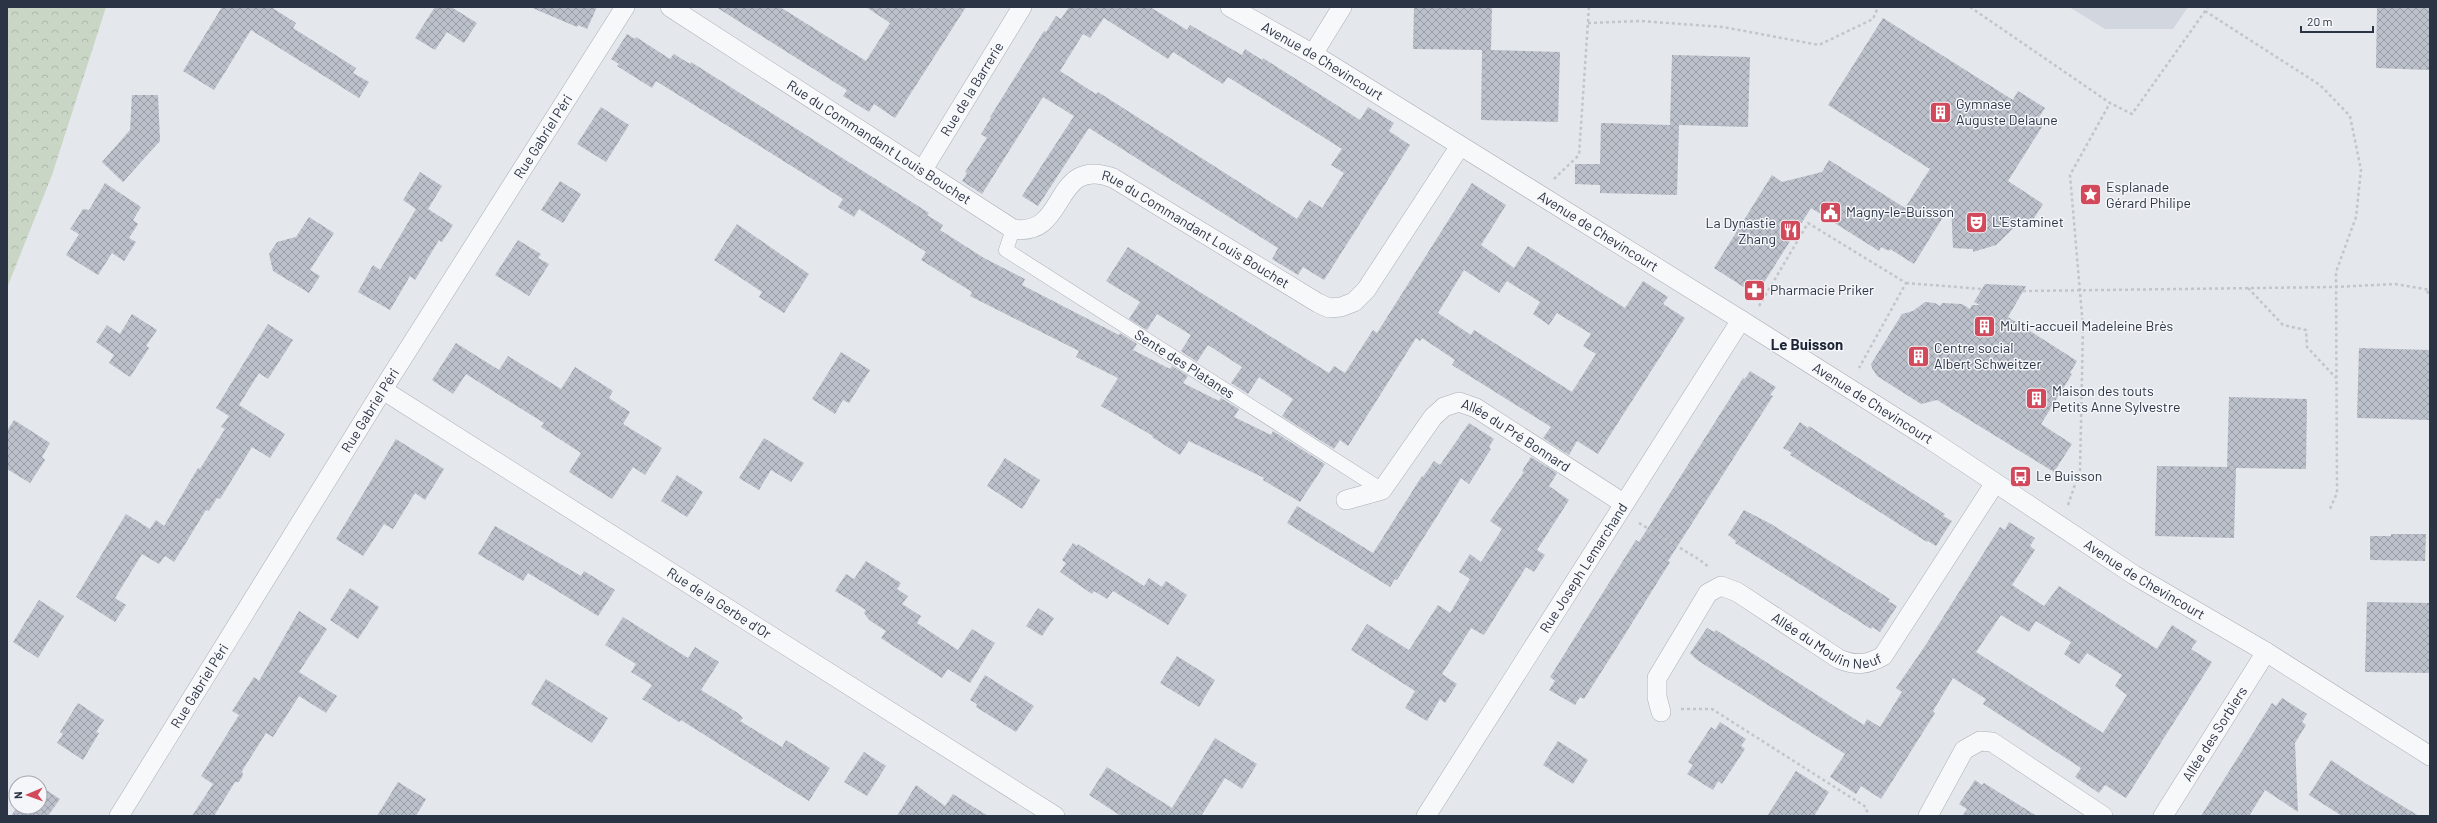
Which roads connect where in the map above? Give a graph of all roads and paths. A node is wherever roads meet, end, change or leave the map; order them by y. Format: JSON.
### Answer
{"nodes":[{"id":1,"x":625,"y":7,"type":"edge"},
{"id":2,"x":670,"y":7,"type":"edge"},
{"id":3,"x":1022,"y":7,"type":"edge"},
{"id":4,"x":1230,"y":7,"type":"edge"},
{"id":5,"x":1342,"y":7,"type":"edge"},
{"id":6,"x":1589,"y":7,"type":"edge"},
{"id":7,"x":1878,"y":7,"type":"edge"},
{"id":8,"x":1970,"y":7,"type":"edge"},
{"id":9,"x":2208,"y":7,"type":"edge"},
{"id":10,"x":2205,"y":11,"type":"junction"},
{"id":11,"x":1588,"y":23,"type":"junction"},
{"id":12,"x":1313,"y":54,"type":"junction"},
{"id":13,"x":2110,"y":103,"type":"junction"},
{"id":14,"x":1460,"y":146,"type":"junction"},
{"id":15,"x":922,"y":171,"type":"junction"},
{"id":16,"x":1537,"y":194,"type":"junction"},
{"id":17,"x":1013,"y":229,"type":"junction"},
{"id":18,"x":1906,"y":283,"type":"junction"},
{"id":19,"x":2335,"y":287,"type":"junction"},
{"id":20,"x":2247,"y":288,"type":"junction"},
{"id":21,"x":1982,"y":289,"type":"dead end"},
{"id":22,"x":2429,"y":290,"type":"edge"},
{"id":23,"x":2023,"y":291,"type":"dead end"},
{"id":24,"x":2078,"y":291,"type":"junction"},
{"id":25,"x":2430,"y":296,"type":"edge"},
{"id":26,"x":1745,"y":323,"type":"junction"},
{"id":27,"x":2336,"y":378,"type":"junction"},
{"id":28,"x":1849,"y":388,"type":"junction"},
{"id":29,"x":382,"y":390,"type":"junction"},
{"id":30,"x":1995,"y":483,"type":"junction"},
{"id":31,"x":1382,"y":490,"type":"junction"},
{"id":32,"x":1346,"y":500,"type":"dead end"},
{"id":33,"x":1621,"y":507,"type":"junction"},
{"id":34,"x":2329,"y":511,"type":"dead end"},
{"id":35,"x":2060,"y":526,"type":"junction"},
{"id":36,"x":1721,"y":586,"type":"junction"},
{"id":37,"x":2266,"y":652,"type":"junction"},
{"id":38,"x":1661,"y":712,"type":"joint"},
{"id":39,"x":2430,"y":756,"type":"edge"},
{"id":40,"x":119,"y":816,"type":"edge"},
{"id":41,"x":1055,"y":816,"type":"edge"},
{"id":42,"x":1426,"y":816,"type":"edge"},
{"id":43,"x":1868,"y":816,"type":"edge"},
{"id":44,"x":1928,"y":816,"type":"edge"},
{"id":45,"x":2103,"y":816,"type":"edge"},
{"id":46,"x":2163,"y":816,"type":"edge"}],
"edges":[{"from":1,"to":29,"type":"street","name":"Rue Gabriel Péri"},
{"from":2,"to":15,"type":"street","name":"Rue du Commandant Louis Bouchet"},
{"from":3,"to":15,"type":"street","name":"Rue de la Barrerie"},
{"from":4,"to":12,"type":"street","name":"Avenue de Chevincourt"},
{"from":5,"to":12,"type":"street"},
{"from":6,"to":11,"type":"path"},
{"from":7,"to":11,"type":"path"},
{"from":8,"to":13,"type":"path"},
{"from":9,"to":10,"type":"path"},
{"from":10,"to":13,"type":"path"},
{"from":10,"to":19,"type":"path"},
{"from":11,"to":16,"type":"path"},
{"from":12,"to":14,"type":"street","name":"Avenue de Chevincourt"},
{"from":13,"to":24,"type":"path"},
{"from":14,"to":16,"type":"street","name":"Avenue de Chevincourt"},
{"from":14,"to":17,"type":"street","name":"Rue du Commandant Louis Bouchet"},
{"from":15,"to":17,"type":"street","name":"Rue du Commandant Louis Bouchet"},
{"from":16,"to":26,"type":"street","name":"Avenue de Chevincourt"},
{"from":17,"to":31,"type":"street","name":"Sente des Platanes"},
{"from":18,"to":21,"type":"path"},
{"from":18,"to":26,"type":"path"},
{"from":18,"to":28,"type":"path"},
{"from":19,"to":20,"type":"path"},
{"from":19,"to":22,"type":"path"},
{"from":19,"to":27,"type":"path"},
{"from":20,"to":24,"type":"path"},
{"from":20,"to":27,"type":"path"},
{"from":22,"to":25,"type":"path"},
{"from":23,"to":24,"type":"path"},
{"from":24,"to":35,"type":"path"},
{"from":26,"to":28,"type":"street","name":"Avenue de Chevincourt"},
{"from":26,"to":33,"type":"street","name":"Rue Joseph Lemarchand"},
{"from":27,"to":34,"type":"path"},
{"from":28,"to":30,"type":"street","name":"Avenue de Chevincourt"},
{"from":29,"to":40,"type":"street","name":"Rue Gabriel Péri"},
{"from":29,"to":41,"type":"street","name":"Rue de la Gerbe d'Or"},
{"from":30,"to":35,"type":"street","name":"Avenue de Chevincourt"},
{"from":30,"to":36,"type":"street","name":"Allée du Moulin Neuf"},
{"from":31,"to":32,"type":"street"},
{"from":31,"to":33,"type":"street","name":"Allée du Pré Bonnard"},
{"from":33,"to":36,"type":"path"},
{"from":33,"to":42,"type":"street","name":"Rue Joseph Lemarchand"},
{"from":35,"to":37,"type":"street","name":"Avenue de Chevincourt"},
{"from":36,"to":38,"type":"street"},
{"from":37,"to":39,"type":"street","name":"Avenue de Chevincourt"},
{"from":37,"to":46,"type":"street","name":"Allée des Sorbiers"},
{"from":38,"to":43,"type":"path"},
{"from":44,"to":45,"type":"street"}]}
